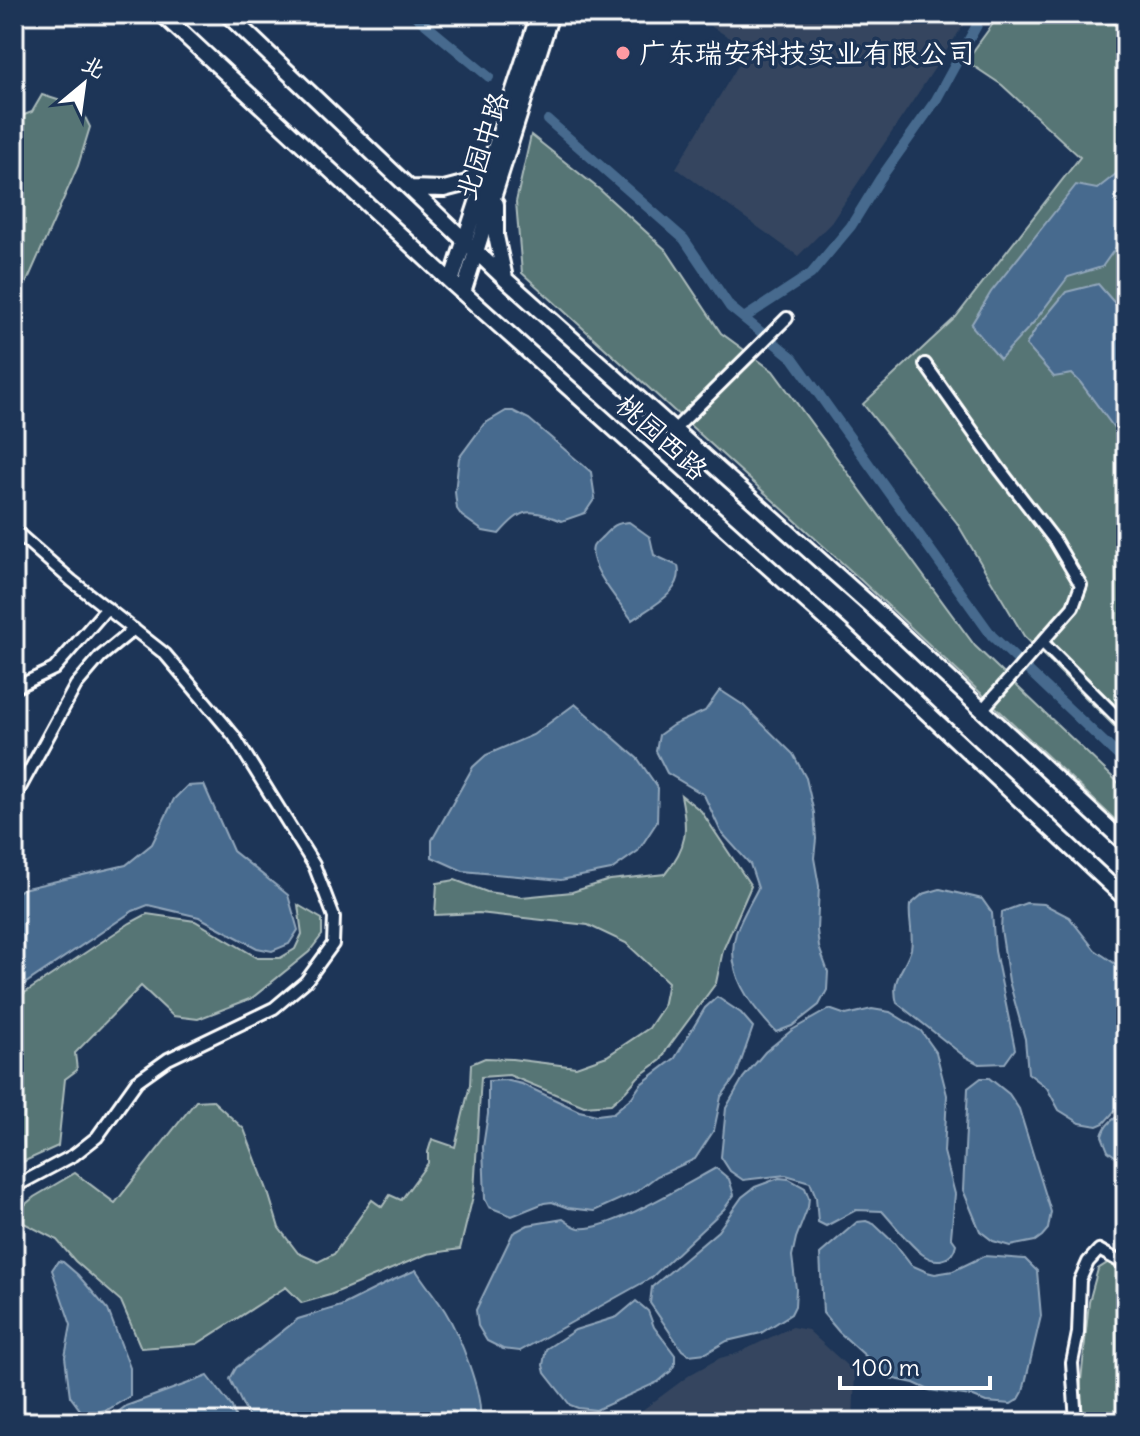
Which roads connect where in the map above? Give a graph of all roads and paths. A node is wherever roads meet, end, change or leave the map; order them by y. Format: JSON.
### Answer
{"nodes":[{"id":1,"x":162,"y":14,"type":"edge"},
{"id":2,"x":227,"y":14,"type":"edge"},
{"id":3,"x":539,"y":14,"type":"edge"},
{"id":4,"x":551,"y":14,"type":"edge"},
{"id":5,"x":490,"y":163,"type":"junction"},
{"id":6,"x":496,"y":187,"type":"junction"},
{"id":7,"x":410,"y":188,"type":"junction"},
{"id":8,"x":464,"y":240,"type":"junction"},
{"id":9,"x":476,"y":251,"type":"junction"},
{"id":10,"x":505,"y":279,"type":"junction"},
{"id":11,"x":451,"y":282,"type":"junction"},
{"id":12,"x":463,"y":293,"type":"junction"},
{"id":13,"x":787,"y":318,"type":"dead end"},
{"id":14,"x":925,"y":364,"type":"dead end"},
{"id":15,"x":674,"y":430,"type":"junction"},
{"id":16,"x":14,"y":530,"type":"edge"},
{"id":17,"x":107,"y":608,"type":"junction"},
{"id":18,"x":134,"y":629,"type":"junction"},
{"id":19,"x":1043,"y":643,"type":"junction"},
{"id":20,"x":14,"y":688,"type":"edge"},
{"id":21,"x":982,"y":710,"type":"junction"},
{"id":22,"x":1126,"y":726,"type":"edge"},
{"id":23,"x":14,"y":799,"type":"edge"},
{"id":24,"x":1126,"y":844,"type":"edge"},
{"id":25,"x":1126,"y":899,"type":"edge"},
{"id":26,"x":14,"y":1187,"type":"edge"},
{"id":27,"x":1126,"y":1265,"type":"edge"},
{"id":28,"x":1076,"y":1422,"type":"edge"}],
"edges":[{"from":1,"to":11,"type":"main road","name":"桃园西路"},
{"from":2,"to":7,"type":"main road","name":"桃园西路"},
{"from":3,"to":5,"type":"main road","name":"北园中路"},
{"from":4,"to":6,"type":"main road","name":"北园中路"},
{"from":5,"to":7,"type":"main road"},
{"from":5,"to":8,"type":"main road","name":"北园中路"},
{"from":6,"to":9,"type":"main road","name":"北园中路"},
{"from":6,"to":10,"type":"main road"},
{"from":7,"to":8,"type":"main road","name":"桃园西路"},
{"from":8,"to":9,"type":"main road","name":"桃园西路"},
{"from":8,"to":11,"type":"main road","name":"北园中路"},
{"from":9,"to":10,"type":"main road","name":"桃园西路"},
{"from":9,"to":12,"type":"main road","name":"北园中路"},
{"from":10,"to":15,"type":"main road","name":"桃园西路"},
{"from":11,"to":12,"type":"main road","name":"桃园西路"},
{"from":12,"to":25,"type":"main road","name":"桃园西路"},
{"from":13,"to":15,"type":"street"},
{"from":14,"to":19,"type":"street"},
{"from":15,"to":21,"type":"main road","name":"桃园西路"},
{"from":16,"to":17,"type":"street"},
{"from":17,"to":18,"type":"street"},
{"from":17,"to":20,"type":"street"},
{"from":18,"to":23,"type":"street"},
{"from":18,"to":26,"type":"street"},
{"from":19,"to":21,"type":"street"},
{"from":19,"to":22,"type":"street"},
{"from":21,"to":24,"type":"main road","name":"桃园西路"},
{"from":27,"to":28,"type":"street"}]}
